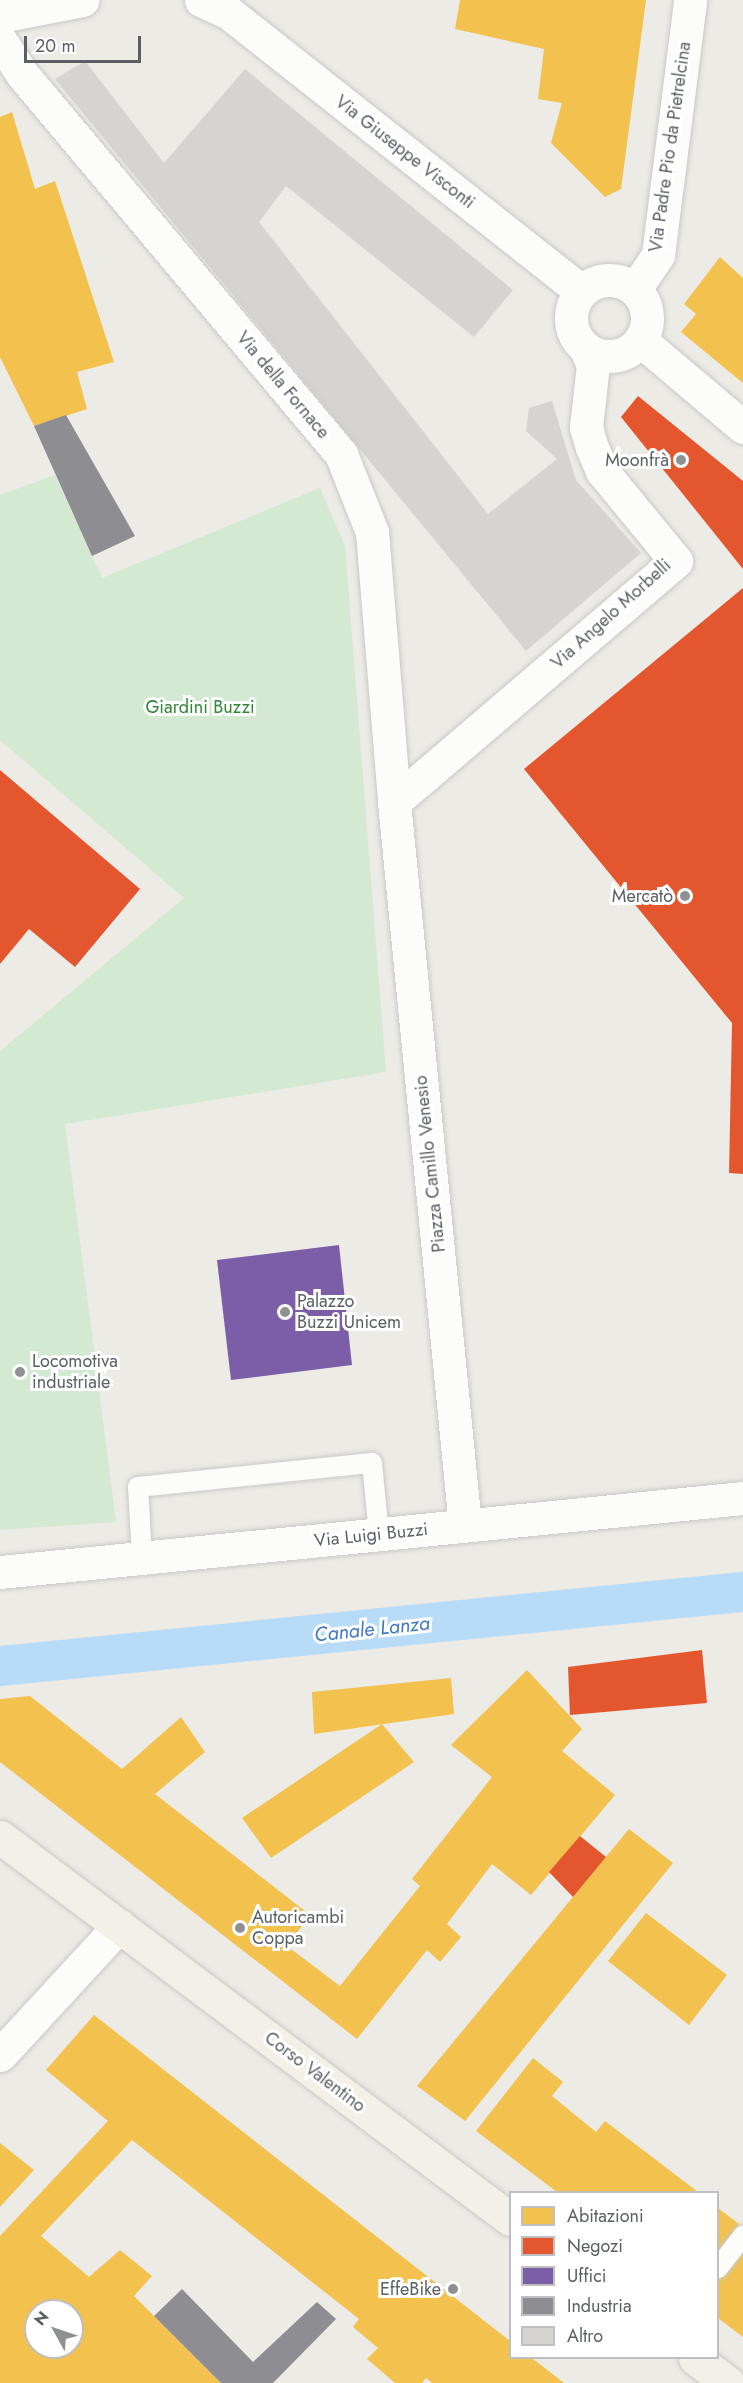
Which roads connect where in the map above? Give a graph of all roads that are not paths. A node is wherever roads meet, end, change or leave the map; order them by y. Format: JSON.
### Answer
{"nodes":[{"id":1,"x":82,"y":0,"type":"edge"},
{"id":2,"x":690,"y":0,"type":"edge"},
{"id":3,"x":215,"y":6,"type":"edge"},
{"id":4,"x":39,"y":11,"type":"junction"},
{"id":5,"x":0,"y":16,"type":"edge"},
{"id":6,"x":0,"y":33,"type":"edge"},
{"id":7,"x":0,"y":40,"type":"edge"},
{"id":8,"x":635,"y":289,"type":"junction"},
{"id":9,"x":581,"y":291,"type":"junction"},
{"id":10,"x":640,"y":340,"type":"junction"},
{"id":11,"x":586,"y":349,"type":"junction"},
{"id":12,"x":743,"y":428,"type":"edge"},
{"id":13,"x":394,"y":802,"type":"junction"},
{"id":14,"x":743,"y":1498,"type":"edge"},
{"id":15,"x":465,"y":1526,"type":"junction"},
{"id":16,"x":380,"y":1534,"type":"junction"},
{"id":17,"x":142,"y":1558,"type":"junction"},
{"id":18,"x":0,"y":1572,"type":"edge"},
{"id":19,"x":0,"y":1837,"type":"edge"},
{"id":20,"x":119,"y":1926,"type":"junction"},
{"id":21,"x":0,"y":2055,"type":"edge"},
{"id":22,"x":509,"y":2218,"type":"edge"},
{"id":23,"x":743,"y":2236,"type":"edge"},
{"id":24,"x":719,"y":2266,"type":"edge"},
{"id":25,"x":696,"y":2359,"type":"edge"},
{"id":26,"x":728,"y":2383,"type":"edge"}],
"edges":[{"from":1,"to":4,"type":"street"},
{"from":2,"to":8,"type":"street","name":"Via Padre Pio da Pietrelcina"},
{"from":3,"to":9,"type":"street","name":"Via Giuseppe Visconti"},
{"from":4,"to":5,"type":"street"},
{"from":4,"to":6,"type":"street"},
{"from":7,"to":13,"type":"street","name":"Via della Fornace"},
{"from":8,"to":9,"type":"street"},
{"from":8,"to":10,"type":"street"},
{"from":9,"to":11,"type":"street"},
{"from":10,"to":11,"type":"street"},
{"from":10,"to":12,"type":"street"},
{"from":11,"to":13,"type":"street","name":"Via Angelo Morbelli"},
{"from":13,"to":15,"type":"street","name":"Piazza Camillo Venesio"},
{"from":14,"to":15,"type":"street","name":"Via Luigi Buzzi"},
{"from":15,"to":16,"type":"street","name":"Via Luigi Buzzi"},
{"from":16,"to":17,"type":"street","name":"Via Luigi Buzzi"},
{"from":16,"to":17,"type":"lane"},
{"from":17,"to":18,"type":"street","name":"Via Luigi Buzzi"},
{"from":19,"to":20,"type":"main road","name":"Corso Valentino"},
{"from":20,"to":21,"type":"street"},
{"from":20,"to":22,"type":"main road","name":"Corso Valentino"},
{"from":23,"to":24,"type":"lane"},
{"from":25,"to":26,"type":"main road"}]}
